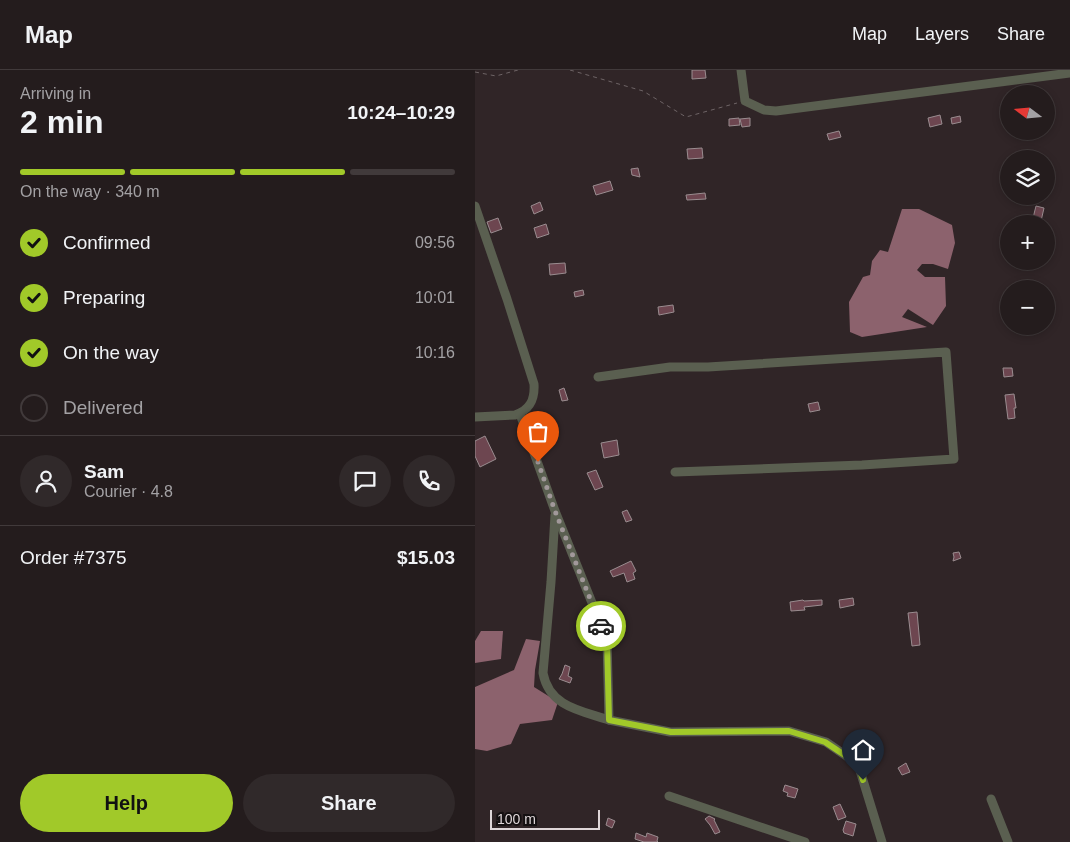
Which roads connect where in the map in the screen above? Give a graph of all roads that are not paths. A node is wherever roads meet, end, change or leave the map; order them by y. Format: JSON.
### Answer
{"nodes":[{"id":1,"x":741,"y":70,"type":"edge"},
{"id":2,"x":1070,"y":73,"type":"edge"},
{"id":3,"x":1026,"y":74,"type":"edge"},
{"id":4,"x":475,"y":206,"type":"edge"},
{"id":5,"x":597,"y":377,"type":"dead end"},
{"id":6,"x":520,"y":414,"type":"junction"},
{"id":7,"x":475,"y":417,"type":"edge"},
{"id":8,"x":675,"y":472,"type":"dead end"},
{"id":9,"x":555,"y":511,"type":"junction"},
{"id":10,"x":609,"y":720,"type":"junction"},
{"id":11,"x":669,"y":796,"type":"dead end"},
{"id":12,"x":991,"y":800,"type":"dead end"},
{"id":13,"x":805,"y":842,"type":"edge"},
{"id":14,"x":881,"y":842,"type":"edge"},
{"id":15,"x":1008,"y":842,"type":"edge"}],
"edges":[{"from":1,"to":3,"type":"street"},
{"from":2,"to":3,"type":"street"},
{"from":4,"to":6,"type":"street"},
{"from":5,"to":8,"type":"street"},
{"from":6,"to":7,"type":"street"},
{"from":6,"to":9,"type":"street"},
{"from":9,"to":10,"type":"street"},
{"from":9,"to":10,"type":"street"},
{"from":10,"to":14,"type":"street"},
{"from":11,"to":13,"type":"street"},
{"from":12,"to":15,"type":"street"}]}
